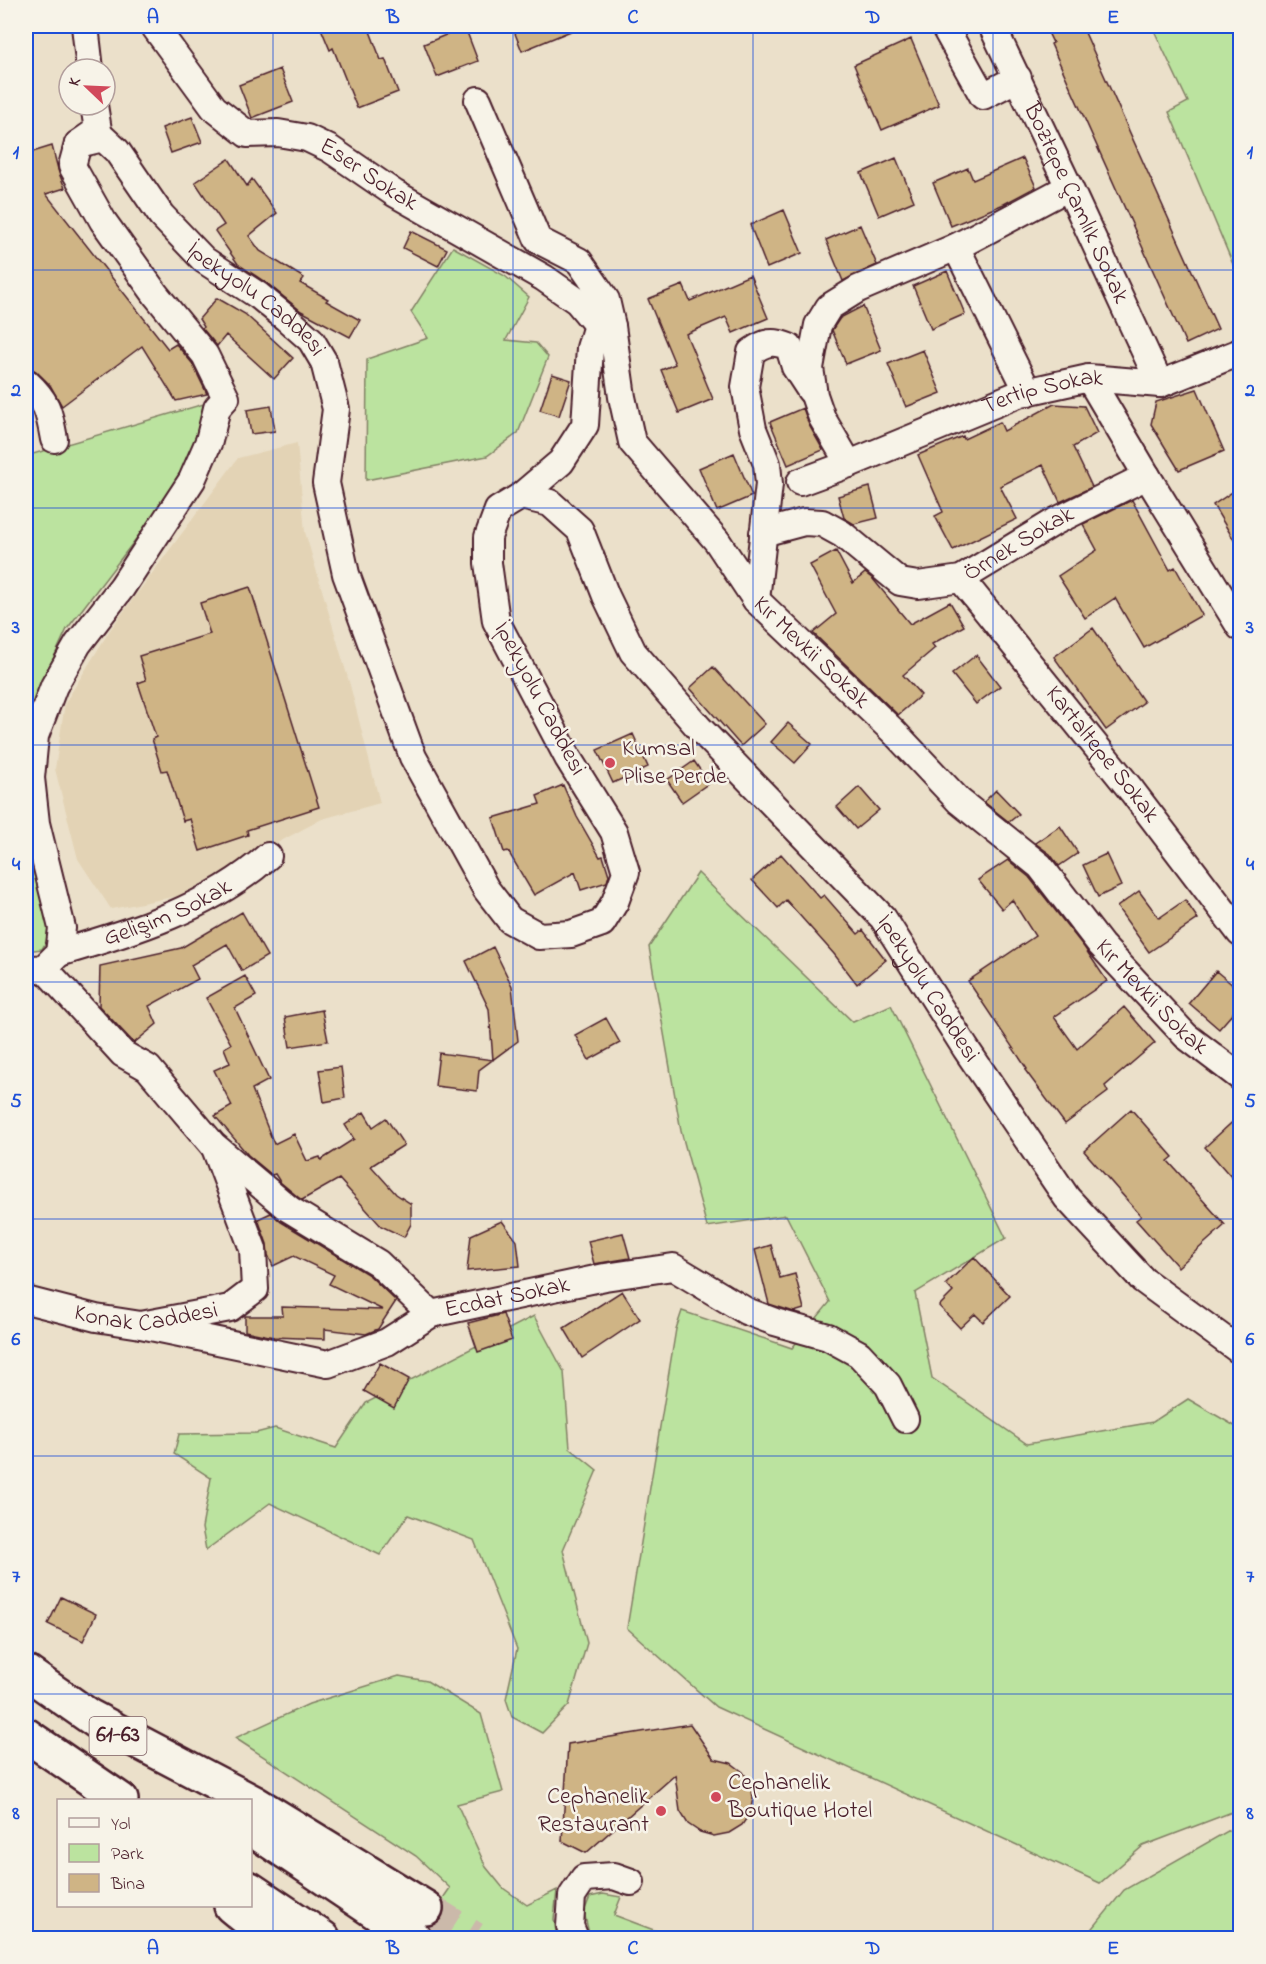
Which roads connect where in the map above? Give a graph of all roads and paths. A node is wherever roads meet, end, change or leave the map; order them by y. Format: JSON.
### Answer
{"nodes":[{"id":1,"x":85,"y":26,"type":"edge"},
{"id":2,"x":154,"y":26,"type":"edge"},
{"id":3,"x":944,"y":26,"type":"edge"},
{"id":4,"x":992,"y":26,"type":"edge"},
{"id":5,"x":89,"y":57,"type":"edge"},
{"id":6,"x":1018,"y":78,"type":"junction"},
{"id":7,"x":478,"y":100,"type":"dead end"},
{"id":8,"x":96,"y":117,"type":"edge"},
{"id":9,"x":78,"y":144,"type":"junction"},
{"id":10,"x":1069,"y":187,"type":"junction"},
{"id":11,"x":956,"y":247,"type":"junction"},
{"id":12,"x":604,"y":326,"type":"junction"},
{"id":13,"x":1240,"y":352,"type":"edge"},
{"id":14,"x":1089,"y":378,"type":"junction"},
{"id":15,"x":26,"y":382,"type":"edge"},
{"id":16,"x":1160,"y":384,"type":"junction"},
{"id":17,"x":1028,"y":392,"type":"junction"},
{"id":18,"x":814,"y":395,"type":"junction"},
{"id":19,"x":54,"y":439,"type":"dead end"},
{"id":20,"x":849,"y":465,"type":"junction"},
{"id":21,"x":1147,"y":476,"type":"junction"},
{"id":22,"x":800,"y":482,"type":"dead end"},
{"id":23,"x":521,"y":496,"type":"junction"},
{"id":24,"x":763,"y":533,"type":"junction"},
{"id":25,"x":961,"y":579,"type":"junction"},
{"id":26,"x":756,"y":600,"type":"junction"},
{"id":27,"x":1240,"y":627,"type":"edge"},
{"id":28,"x":268,"y":856,"type":"dead end"},
{"id":29,"x":1240,"y":933,"type":"edge"},
{"id":30,"x":43,"y":964,"type":"edge"},
{"id":31,"x":1240,"y":1077,"type":"edge"},
{"id":32,"x":213,"y":1145,"type":"junction"},
{"id":33,"x":26,"y":1300,"type":"edge"},
{"id":34,"x":431,"y":1314,"type":"junction"},
{"id":35,"x":141,"y":1325,"type":"junction"},
{"id":36,"x":1240,"y":1351,"type":"edge"},
{"id":37,"x":905,"y":1419,"type":"dead end"},
{"id":38,"x":26,"y":1672,"type":"edge"},
{"id":39,"x":89,"y":1716,"type":"junction"},
{"id":40,"x":26,"y":1736,"type":"edge"},
{"id":41,"x":86,"y":1777,"type":"junction"},
{"id":42,"x":112,"y":1799,"type":"edge"},
{"id":43,"x":119,"y":1799,"type":"edge"},
{"id":44,"x":210,"y":1799,"type":"edge"},
{"id":45,"x":247,"y":1799,"type":"edge"},
{"id":46,"x":252,"y":1801,"type":"edge"},
{"id":47,"x":252,"y":1829,"type":"edge"},
{"id":48,"x":631,"y":1882,"type":"dead end"},
{"id":49,"x":252,"y":1890,"type":"edge"},
{"id":50,"x":233,"y":1907,"type":"edge"},
{"id":51,"x":426,"y":1908,"type":"tunnel mouth"},
{"id":52,"x":270,"y":1938,"type":"edge"},
{"id":53,"x":323,"y":1938,"type":"edge"},
{"id":54,"x":414,"y":1938,"type":"tunnel mouth"},
{"id":55,"x":575,"y":1938,"type":"edge"}],
"edges":[{"from":1,"to":5,"type":"street"},
{"from":2,"to":12,"type":"street","name":"Eser Sokak"},
{"from":3,"to":6,"type":"street"},
{"from":4,"to":6,"type":"street","name":"Boztepe Çamlık Sokak"},
{"from":6,"to":10,"type":"street","name":"Boztepe Çamlık Sokak"},
{"from":7,"to":12,"type":"street","name":"Kır Mevkii Sokak"},
{"from":8,"to":9,"type":"street"},
{"from":9,"to":23,"type":"street","name":"İpekyolu Caddesi"},
{"from":9,"to":30,"type":"street"},
{"from":10,"to":11,"type":"street"},
{"from":10,"to":16,"type":"street","name":"Boztepe Çamlık Sokak"},
{"from":11,"to":17,"type":"street"},
{"from":11,"to":18,"type":"street"},
{"from":12,"to":23,"type":"street"},
{"from":12,"to":26,"type":"street","name":"Kır Mevkii Sokak"},
{"from":13,"to":16,"type":"street","name":"Tertip Sokak"},
{"from":14,"to":16,"type":"street","name":"Tertip Sokak"},
{"from":14,"to":17,"type":"street","name":"Tertip Sokak"},
{"from":14,"to":21,"type":"street"},
{"from":15,"to":19,"type":"street"},
{"from":17,"to":20,"type":"street","name":"Tertip Sokak"},
{"from":18,"to":20,"type":"street"},
{"from":18,"to":24,"type":"street"},
{"from":20,"to":22,"type":"street","name":"Tertip Sokak"},
{"from":21,"to":25,"type":"street","name":"Örnek Sokak"},
{"from":21,"to":27,"type":"street"},
{"from":23,"to":36,"type":"street","name":"İpekyolu Caddesi"},
{"from":24,"to":25,"type":"street","name":"Örnek Sokak"},
{"from":24,"to":26,"type":"street"},
{"from":25,"to":29,"type":"street","name":"Kartaltepe Sokak"},
{"from":26,"to":31,"type":"street","name":"Kır Mevkii Sokak"},
{"from":28,"to":30,"type":"street","name":"Gelişim Sokak"},
{"from":30,"to":32,"type":"street","name":"Ecdat Sokak"},
{"from":32,"to":34,"type":"street","name":"Ecdat Sokak"},
{"from":32,"to":35,"type":"street","name":"Konak Caddesi"},
{"from":33,"to":35,"type":"street","name":"Konak Caddesi"},
{"from":34,"to":35,"type":"street"},
{"from":34,"to":37,"type":"street","name":"Ecdat Sokak"},
{"from":38,"to":39,"type":"main road","number":"61-63"},
{"from":39,"to":44,"type":"main road","number":"61-63"},
{"from":39,"to":45,"type":"main road","number":"61-63"},
{"from":40,"to":41,"type":"main road","number":"61-63"},
{"from":41,"to":42,"type":"main road","number":"61-63"},
{"from":41,"to":43,"type":"main road","number":"61-63"},
{"from":46,"to":51,"type":"main road","number":"61-63"},
{"from":47,"to":54,"type":"main road"},
{"from":48,"to":55,"type":"street"},
{"from":49,"to":53,"type":"main road"},
{"from":50,"to":52,"type":"main road"}]}
